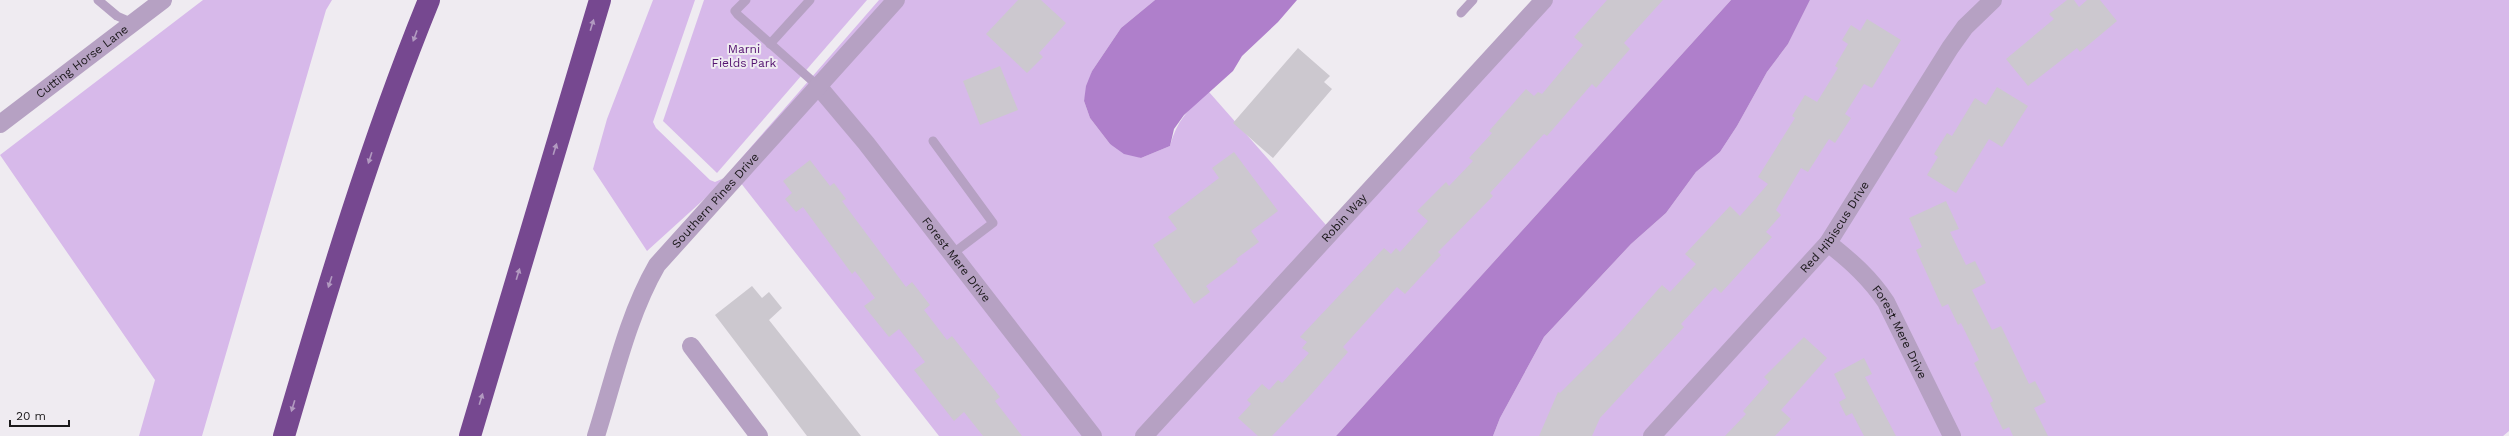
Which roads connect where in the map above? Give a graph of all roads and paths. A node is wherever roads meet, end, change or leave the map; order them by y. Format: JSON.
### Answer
{"nodes":[{"id":1,"x":98,"y":0,"type":"edge"},
{"id":2,"x":163,"y":0,"type":"edge"},
{"id":3,"x":429,"y":0,"type":"edge"},
{"id":4,"x":600,"y":0,"type":"edge"},
{"id":5,"x":746,"y":0,"type":"edge"},
{"id":6,"x":810,"y":0,"type":"edge"},
{"id":7,"x":896,"y":0,"type":"edge"},
{"id":8,"x":1473,"y":0,"type":"edge"},
{"id":9,"x":1544,"y":0,"type":"edge"},
{"id":10,"x":1993,"y":0,"type":"edge"},
{"id":11,"x":1461,"y":13,"type":"dead end"},
{"id":12,"x":133,"y":23,"type":"junction"},
{"id":13,"x":770,"y":44,"type":"junction"},
{"id":14,"x":818,"y":86,"type":"junction"},
{"id":15,"x":0,"y":124,"type":"edge"},
{"id":16,"x":933,"y":141,"type":"dead end"},
{"id":17,"x":1828,"y":243,"type":"junction"},
{"id":18,"x":952,"y":254,"type":"junction"},
{"id":19,"x":692,"y":346,"type":"dead end"},
{"id":20,"x":284,"y":436,"type":"edge"},
{"id":21,"x":470,"y":436,"type":"edge"},
{"id":22,"x":596,"y":436,"type":"edge"},
{"id":23,"x":759,"y":436,"type":"edge"},
{"id":24,"x":1093,"y":436,"type":"edge"},
{"id":25,"x":1144,"y":436,"type":"edge"},
{"id":26,"x":1652,"y":436,"type":"edge"},
{"id":27,"x":1952,"y":436,"type":"edge"}],
"edges":[{"from":1,"to":12,"type":"lane"},
{"from":2,"to":12,"type":"street","name":"Cutting Horse Lane"},
{"from":3,"to":20,"type":"highway","one_way":true},
{"from":21,"to":4,"type":"highway","one_way":true},
{"from":5,"to":13,"type":"lane"},
{"from":6,"to":13,"type":"lane"},
{"from":7,"to":14,"type":"street","name":"Southern Pines Drive"},
{"from":8,"to":11,"type":"lane"},
{"from":9,"to":25,"type":"street","name":"Robin Way"},
{"from":10,"to":17,"type":"street","name":"Red Hibiscus Drive"},
{"from":12,"to":15,"type":"street","name":"Cutting Horse Lane"},
{"from":13,"to":14,"type":"lane"},
{"from":14,"to":18,"type":"street","name":"Forest Mere Drive"},
{"from":14,"to":22,"type":"street","name":"Southern Pines Drive"},
{"from":16,"to":18,"type":"lane"},
{"from":17,"to":26,"type":"street","name":"Red Hibiscus Drive"},
{"from":17,"to":27,"type":"street","name":"Forest Mere Drive"},
{"from":18,"to":24,"type":"street","name":"Forest Mere Drive"},
{"from":19,"to":23,"type":"street"}]}
